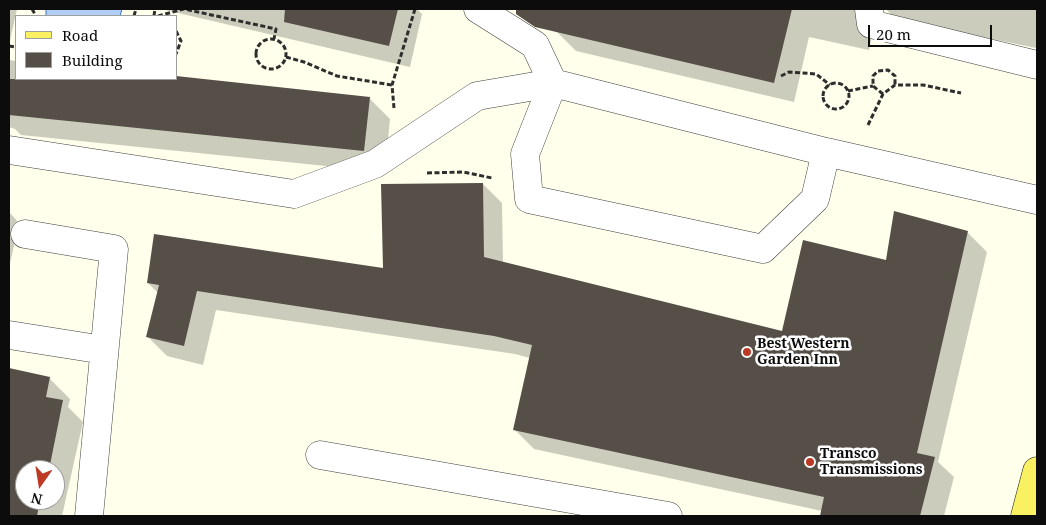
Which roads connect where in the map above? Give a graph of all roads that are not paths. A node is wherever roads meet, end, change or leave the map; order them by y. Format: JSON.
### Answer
{"nodes":[{"id":1,"x":478,"y":9,"type":"edge"},
{"id":2,"x":869,"y":9,"type":"edge"},
{"id":3,"x":1037,"y":64,"type":"edge"},
{"id":4,"x":553,"y":83,"type":"junction"},
{"id":5,"x":9,"y":150,"type":"edge"},
{"id":6,"x":826,"y":152,"type":"junction"},
{"id":7,"x":1037,"y":200,"type":"edge"},
{"id":8,"x":26,"y":234,"type":"dead end"},
{"id":9,"x":9,"y":335,"type":"edge"},
{"id":10,"x":104,"y":350,"type":"junction"},
{"id":11,"x":320,"y":455,"type":"dead end"},
{"id":12,"x":1037,"y":471,"type":"edge"},
{"id":13,"x":89,"y":516,"type":"edge"},
{"id":14,"x":668,"y":516,"type":"edge"},
{"id":15,"x":1025,"y":516,"type":"edge"}],
"edges":[{"from":1,"to":4,"type":"lane"},
{"from":2,"to":3,"type":"lane"},
{"from":4,"to":5,"type":"lane"},
{"from":4,"to":6,"type":"lane"},
{"from":4,"to":6,"type":"lane"},
{"from":6,"to":7,"type":"lane"},
{"from":8,"to":10,"type":"lane"},
{"from":9,"to":10,"type":"lane"},
{"from":10,"to":13,"type":"lane"},
{"from":11,"to":14,"type":"lane"},
{"from":12,"to":15,"type":"main road"}]}
